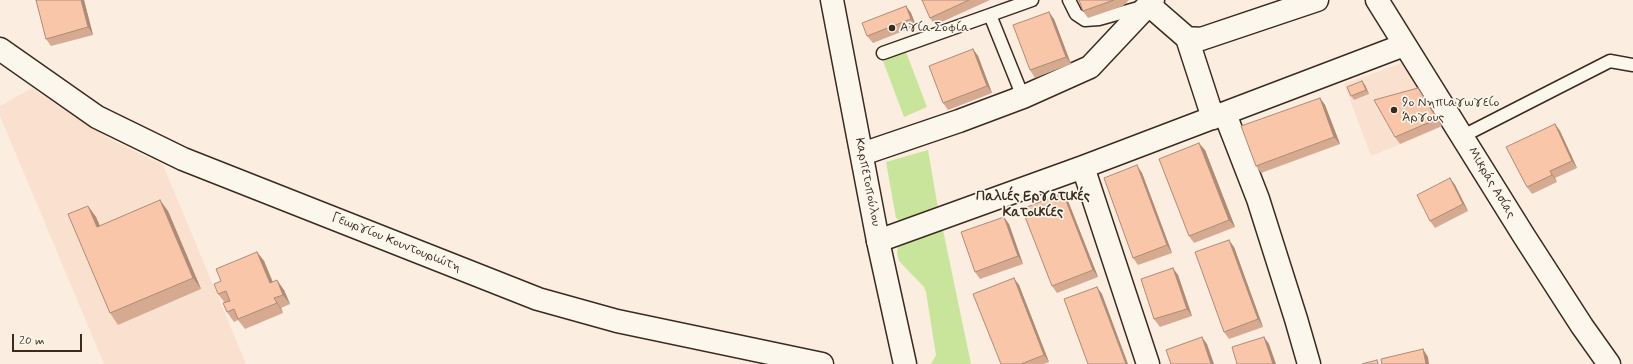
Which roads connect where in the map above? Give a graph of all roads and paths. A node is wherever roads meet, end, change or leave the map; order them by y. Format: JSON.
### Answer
{"nodes":[{"id":1,"x":832,"y":0,"type":"edge"},
{"id":2,"x":1032,"y":0,"type":"edge"},
{"id":3,"x":1069,"y":0,"type":"edge"},
{"id":4,"x":1317,"y":0,"type":"edge"},
{"id":5,"x":1377,"y":0,"type":"edge"},
{"id":6,"x":1151,"y":3,"type":"edge"},
{"id":7,"x":990,"y":15,"type":"junction"},
{"id":8,"x":1187,"y":38,"type":"junction"},
{"id":9,"x":1404,"y":45,"type":"junction"},
{"id":10,"x":0,"y":49,"type":"edge"},
{"id":11,"x":883,"y":53,"type":"dead end"},
{"id":12,"x":1633,"y":65,"type":"edge"},
{"id":13,"x":1023,"y":97,"type":"junction"},
{"id":14,"x":1219,"y":116,"type":"junction"},
{"id":15,"x":1463,"y":136,"type":"junction"},
{"id":16,"x":862,"y":154,"type":"junction"},
{"id":17,"x":1083,"y":167,"type":"junction"},
{"id":18,"x":878,"y":241,"type":"junction"},
{"id":19,"x":822,"y":364,"type":"edge"},
{"id":20,"x":905,"y":364,"type":"edge"},
{"id":21,"x":1148,"y":364,"type":"edge"},
{"id":22,"x":1309,"y":364,"type":"edge"},
{"id":23,"x":1609,"y":364,"type":"edge"}],
"edges":[{"from":1,"to":16,"type":"street","name":"Καρπετοπούλου"},
{"from":2,"to":7,"type":"lane"},
{"from":3,"to":6,"type":"lane"},
{"from":4,"to":8,"type":"street"},
{"from":5,"to":9,"type":"street","name":"Μικράς Ασίας"},
{"from":6,"to":8,"type":"street"},
{"from":6,"to":13,"type":"street"},
{"from":7,"to":11,"type":"lane"},
{"from":7,"to":13,"type":"lane"},
{"from":8,"to":14,"type":"street"},
{"from":9,"to":14,"type":"street"},
{"from":9,"to":15,"type":"street","name":"Μικράς Ασίας"},
{"from":10,"to":19,"type":"street","name":"Γεωργίου Κουντουριώτη"},
{"from":12,"to":15,"type":"lane"},
{"from":13,"to":16,"type":"street"},
{"from":14,"to":17,"type":"street"},
{"from":14,"to":22,"type":"street"},
{"from":15,"to":23,"type":"street","name":"Μικράς Ασίας"},
{"from":16,"to":18,"type":"street","name":"Καρπετοπούλου"},
{"from":17,"to":18,"type":"street"},
{"from":17,"to":21,"type":"street"},
{"from":18,"to":20,"type":"street","name":"Καρπετοπούλου"}]}
